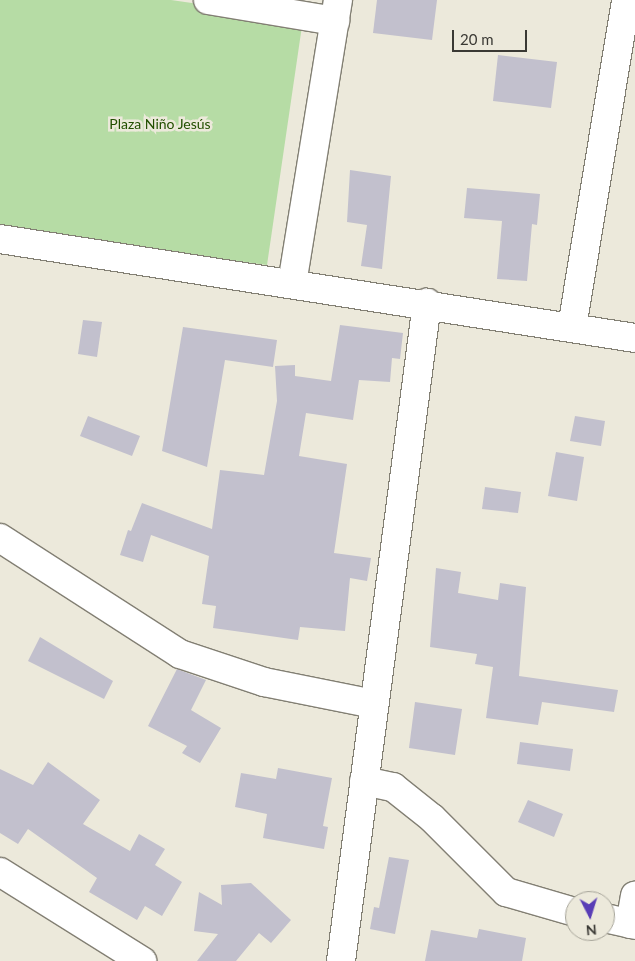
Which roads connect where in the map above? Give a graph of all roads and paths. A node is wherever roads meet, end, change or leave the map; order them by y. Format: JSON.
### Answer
{"nodes":[{"id":1,"x":208,"y":0,"type":"edge"},
{"id":2,"x":626,"y":0,"type":"edge"},
{"id":3,"x":336,"y":11,"type":"edge"},
{"id":4,"x":0,"y":239,"type":"edge"},
{"id":5,"x":292,"y":284,"type":"junction"},
{"id":6,"x":427,"y":303,"type":"junction"},
{"id":7,"x":572,"y":327,"type":"junction"},
{"id":8,"x":635,"y":338,"type":"edge"},
{"id":9,"x":0,"y":538,"type":"edge"},
{"id":10,"x":374,"y":704,"type":"junction"},
{"id":11,"x":364,"y":781,"type":"junction"},
{"id":12,"x":0,"y":872,"type":"edge"},
{"id":13,"x":635,"y":895,"type":"edge"},
{"id":14,"x":565,"y":909,"type":"edge"},
{"id":15,"x":623,"y":922,"type":"edge"},
{"id":16,"x":142,"y":961,"type":"edge"},
{"id":17,"x":340,"y":961,"type":"edge"}],
"edges":[{"from":1,"to":3,"type":"street"},
{"from":2,"to":7,"type":"street"},
{"from":3,"to":5,"type":"street"},
{"from":4,"to":5,"type":"street"},
{"from":5,"to":6,"type":"street"},
{"from":6,"to":7,"type":"street"},
{"from":6,"to":10,"type":"street"},
{"from":7,"to":8,"type":"street"},
{"from":9,"to":10,"type":"street"},
{"from":10,"to":11,"type":"street"},
{"from":11,"to":14,"type":"street"},
{"from":11,"to":17,"type":"street"},
{"from":12,"to":16,"type":"street"},
{"from":13,"to":15,"type":"street"}]}
